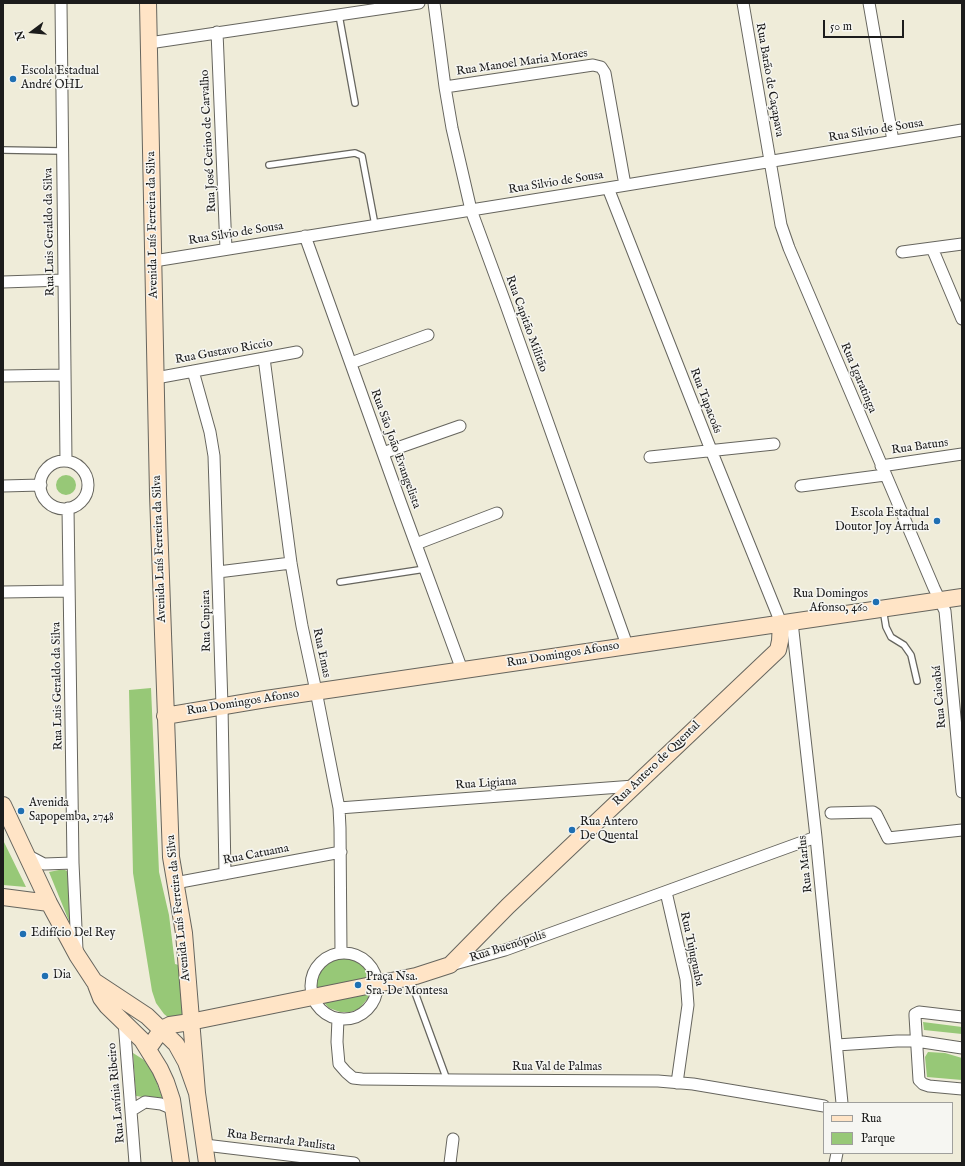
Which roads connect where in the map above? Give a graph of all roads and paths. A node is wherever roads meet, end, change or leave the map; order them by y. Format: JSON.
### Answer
{"nodes":[{"id":1,"x":61,"y":3,"type":"edge"},
{"id":2,"x":148,"y":3,"type":"edge"},
{"id":3,"x":419,"y":3,"type":"edge"},
{"id":4,"x":434,"y":3,"type":"edge"},
{"id":5,"x":743,"y":3,"type":"edge"},
{"id":6,"x":869,"y":3,"type":"edge"},
{"id":7,"x":338,"y":15,"type":"junction"},
{"id":8,"x":217,"y":32,"type":"junction"},
{"id":9,"x":149,"y":43,"type":"junction"},
{"id":10,"x":445,"y":87,"type":"junction"},
{"id":11,"x":355,"y":103,"type":"dead end"},
{"id":12,"x":962,"y":130,"type":"edge"},
{"id":13,"x":893,"y":141,"type":"junction"},
{"id":14,"x":3,"y":150,"type":"edge"},
{"id":15,"x":62,"y":151,"type":"junction"},
{"id":16,"x":770,"y":161,"type":"junction"},
{"id":17,"x":268,"y":165,"type":"dead end"},
{"id":18,"x":625,"y":185,"type":"junction"},
{"id":19,"x":608,"y":188,"type":"junction"},
{"id":20,"x":471,"y":210,"type":"junction"},
{"id":21,"x":375,"y":225,"type":"junction"},
{"id":22,"x":305,"y":236,"type":"junction"},
{"id":23,"x":962,"y":244,"type":"edge"},
{"id":24,"x":932,"y":248,"type":"junction"},
{"id":25,"x":226,"y":249,"type":"junction"},
{"id":26,"x":902,"y":252,"type":"dead end"},
{"id":27,"x":154,"y":261,"type":"junction"},
{"id":28,"x":63,"y":280,"type":"junction"},
{"id":29,"x":3,"y":282,"type":"edge"},
{"id":30,"x":962,"y":319,"type":"edge"},
{"id":31,"x":428,"y":335,"type":"dead end"},
{"id":32,"x":297,"y":352,"type":"dead end"},
{"id":33,"x":264,"y":358,"type":"junction"},
{"id":34,"x":351,"y":363,"type":"junction"},
{"id":35,"x":193,"y":371,"type":"junction"},
{"id":36,"x":65,"y":375,"type":"junction"},
{"id":37,"x":3,"y":376,"type":"edge"},
{"id":38,"x":156,"y":378,"type":"junction"},
{"id":39,"x":460,"y":426,"type":"dead end"},
{"id":40,"x":774,"y":444,"type":"dead end"},
{"id":41,"x":711,"y":450,"type":"junction"},
{"id":42,"x":383,"y":453,"type":"junction"},
{"id":43,"x":962,"y":454,"type":"edge"},
{"id":44,"x":650,"y":457,"type":"dead end"},
{"id":45,"x":66,"y":461,"type":"junction"},
{"id":46,"x":883,"y":470,"type":"junction"},
{"id":47,"x":41,"y":485,"type":"junction"},
{"id":48,"x":3,"y":486,"type":"edge"},
{"id":49,"x":801,"y":486,"type":"dead end"},
{"id":50,"x":68,"y":508,"type":"junction"},
{"id":51,"x":497,"y":513,"type":"dead end"},
{"id":52,"x":416,"y":544,"type":"junction"},
{"id":53,"x":291,"y":563,"type":"junction"},
{"id":54,"x":425,"y":569,"type":"junction"},
{"id":55,"x":218,"y":572,"type":"junction"},
{"id":56,"x":340,"y":582,"type":"dead end"},
{"id":57,"x":69,"y":591,"type":"junction"},
{"id":58,"x":3,"y":592,"type":"edge"},
{"id":59,"x":962,"y":597,"type":"edge"},
{"id":60,"x":940,"y":600,"type":"junction"},
{"id":61,"x":883,"y":608,"type":"junction"},
{"id":62,"x":786,"y":623,"type":"junction"},
{"id":63,"x":627,"y":645,"type":"junction"},
{"id":64,"x":462,"y":670,"type":"junction"},
{"id":65,"x":917,"y":681,"type":"dead end"},
{"id":66,"x":316,"y":691,"type":"junction"},
{"id":67,"x":222,"y":706,"type":"junction"},
{"id":68,"x":165,"y":716,"type":"junction"},
{"id":69,"x":962,"y":781,"type":"edge"},
{"id":70,"x":634,"y":786,"type":"junction"},
{"id":71,"x":962,"y":792,"type":"edge"},
{"id":72,"x":3,"y":805,"type":"edge"},
{"id":73,"x":339,"y":808,"type":"junction"},
{"id":74,"x":832,"y":813,"type":"dead end"},
{"id":75,"x":962,"y":830,"type":"edge"},
{"id":76,"x":816,"y":837,"type":"junction"},
{"id":77,"x":340,"y":852,"type":"junction"},
{"id":78,"x":27,"y":855,"type":"junction"},
{"id":79,"x":73,"y":863,"type":"junction"},
{"id":80,"x":225,"y":874,"type":"junction"},
{"id":81,"x":175,"y":883,"type":"junction"},
{"id":82,"x":666,"y":892,"type":"junction"},
{"id":83,"x":3,"y":897,"type":"edge"},
{"id":84,"x":49,"y":902,"type":"junction"},
{"id":85,"x":341,"y":953,"type":"junction"},
{"id":86,"x":77,"y":955,"type":"junction"},
{"id":87,"x":450,"y":965,"type":"junction"},
{"id":88,"x":409,"y":977,"type":"junction"},
{"id":89,"x":94,"y":982,"type":"junction"},
{"id":90,"x":376,"y":984,"type":"junction"},
{"id":91,"x":312,"y":996,"type":"junction"},
{"id":92,"x":962,"y":1017,"type":"edge"},
{"id":93,"x":338,"y":1019,"type":"junction"},
{"id":94,"x":124,"y":1021,"type":"junction"},
{"id":95,"x":190,"y":1022,"type":"junction"},
{"id":96,"x":162,"y":1030,"type":"junction"},
{"id":97,"x":916,"y":1041,"type":"junction"},
{"id":98,"x":837,"y":1045,"type":"junction"},
{"id":99,"x":962,"y":1048,"type":"edge"},
{"id":100,"x":148,"y":1049,"type":"junction"},
{"id":101,"x":447,"y":1080,"type":"junction"},
{"id":102,"x":677,"y":1083,"type":"junction"},
{"id":103,"x":962,"y":1089,"type":"edge"},
{"id":104,"x":197,"y":1093,"type":"junction"},
{"id":105,"x":842,"y":1102,"type":"edge"},
{"id":106,"x":823,"y":1106,"type":"edge"},
{"id":107,"x":173,"y":1109,"type":"junction"},
{"id":108,"x":132,"y":1110,"type":"junction"},
{"id":109,"x":453,"y":1139,"type":"dead end"},
{"id":110,"x":205,"y":1145,"type":"junction"},
{"id":111,"x":135,"y":1163,"type":"edge"},
{"id":112,"x":181,"y":1163,"type":"edge"},
{"id":113,"x":208,"y":1163,"type":"edge"},
{"id":114,"x":354,"y":1163,"type":"edge"},
{"id":115,"x":450,"y":1163,"type":"edge"}],
"edges":[{"from":1,"to":15,"type":"street","name":"Rua Luis Geraldo da Silva"},
{"from":2,"to":9,"type":"street","name":"Avenida Luís Ferreira da Silva"},
{"from":3,"to":7,"type":"street"},
{"from":4,"to":10,"type":"street","name":"Rua Capitão Militão"},
{"from":5,"to":16,"type":"street","name":"Rua Barão de Caçapava"},
{"from":6,"to":13,"type":"street"},
{"from":7,"to":8,"type":"street"},
{"from":7,"to":11,"type":"lane"},
{"from":8,"to":9,"type":"street"},
{"from":8,"to":25,"type":"street","name":"Rua José Cerino de Carvalho"},
{"from":9,"to":27,"type":"street","name":"Avenida Luís Ferreira da Silva"},
{"from":10,"to":18,"type":"street","name":"Rua Manoel Maria Moraes"},
{"from":10,"to":20,"type":"street","name":"Rua Capitão Militão"},
{"from":12,"to":13,"type":"street","name":"Rua Silvio de Sousa"},
{"from":13,"to":16,"type":"street","name":"Rua Silvio de Sousa"},
{"from":14,"to":15,"type":"lane"},
{"from":15,"to":28,"type":"street","name":"Rua Luis Geraldo da Silva"},
{"from":16,"to":18,"type":"street","name":"Rua Silvio de Sousa"},
{"from":16,"to":46,"type":"street","name":"Rua Igaratinga"},
{"from":17,"to":21,"type":"lane"},
{"from":18,"to":19,"type":"street","name":"Rua Silvio de Sousa"},
{"from":19,"to":20,"type":"street","name":"Rua Silvio de Sousa"},
{"from":19,"to":41,"type":"street","name":"Rua Tapacoás"},
{"from":20,"to":21,"type":"street","name":"Rua Silvio de Sousa"},
{"from":20,"to":63,"type":"street","name":"Rua Capitão Militão"},
{"from":21,"to":22,"type":"street","name":"Rua Silvio de Sousa"},
{"from":22,"to":25,"type":"street","name":"Rua Silvio de Sousa"},
{"from":22,"to":34,"type":"street","name":"Rua São João Evangelista"},
{"from":23,"to":24,"type":"street"},
{"from":24,"to":26,"type":"street"},
{"from":24,"to":30,"type":"street"},
{"from":25,"to":27,"type":"street","name":"Rua Silvio de Sousa"},
{"from":27,"to":38,"type":"street","name":"Avenida Luís Ferreira da Silva"},
{"from":28,"to":29,"type":"street"},
{"from":28,"to":36,"type":"street","name":"Rua Luis Geraldo da Silva"},
{"from":31,"to":34,"type":"street"},
{"from":32,"to":33,"type":"street","name":"Rua Gustavo Riccio"},
{"from":33,"to":35,"type":"street","name":"Rua Gustavo Riccio"},
{"from":33,"to":53,"type":"street","name":"Rua Emas"},
{"from":34,"to":42,"type":"street","name":"Rua São João Evangelista"},
{"from":35,"to":38,"type":"street","name":"Rua Gustavo Riccio"},
{"from":35,"to":55,"type":"street","name":"Rua Cupiara"},
{"from":36,"to":37,"type":"street"},
{"from":36,"to":45,"type":"street","name":"Rua Luis Geraldo da Silva"},
{"from":38,"to":68,"type":"street","name":"Avenida Luís Ferreira da Silva"},
{"from":39,"to":42,"type":"street"},
{"from":40,"to":41,"type":"street"},
{"from":41,"to":44,"type":"street"},
{"from":41,"to":62,"type":"street","name":"Rua Tapacoás"},
{"from":42,"to":52,"type":"street","name":"Rua São João Evangelista"},
{"from":43,"to":46,"type":"street","name":"Rua Batuns"},
{"from":45,"to":47,"type":"street"},
{"from":45,"to":50,"type":"street"},
{"from":46,"to":49,"type":"street","name":"Rua Batuns"},
{"from":46,"to":60,"type":"street","name":"Rua Igaratinga"},
{"from":47,"to":48,"type":"street"},
{"from":47,"to":50,"type":"street"},
{"from":50,"to":57,"type":"street","name":"Rua Luis Geraldo da Silva"},
{"from":51,"to":52,"type":"street"},
{"from":52,"to":54,"type":"street","name":"Rua São João Evangelista"},
{"from":53,"to":55,"type":"street"},
{"from":53,"to":66,"type":"street","name":"Rua Emas"},
{"from":54,"to":56,"type":"lane"},
{"from":54,"to":64,"type":"street","name":"Rua São João Evangelista"},
{"from":55,"to":67,"type":"street","name":"Rua Cupiara"},
{"from":57,"to":58,"type":"street"},
{"from":57,"to":79,"type":"street","name":"Rua Luis Geraldo da Silva"},
{"from":59,"to":60,"type":"street","name":"Rua Domingos Afonso"},
{"from":60,"to":61,"type":"street","name":"Rua Domingos Afonso"},
{"from":60,"to":69,"type":"street","name":"Rua Caioabá"},
{"from":61,"to":62,"type":"street","name":"Rua Domingos Afonso"},
{"from":61,"to":65,"type":"lane"},
{"from":62,"to":63,"type":"street","name":"Rua Domingos Afonso"},
{"from":62,"to":70,"type":"street","name":"Rua Antero de Quental"},
{"from":62,"to":76,"type":"street","name":"Rua Marlus"},
{"from":63,"to":64,"type":"street","name":"Rua Domingos Afonso"},
{"from":64,"to":66,"type":"street","name":"Rua Domingos Afonso"},
{"from":66,"to":67,"type":"street","name":"Rua Domingos Afonso"},
{"from":66,"to":73,"type":"street","name":"Rua Emas"},
{"from":67,"to":68,"type":"street","name":"Rua Domingos Afonso"},
{"from":67,"to":80,"type":"street","name":"Rua Cupiara"},
{"from":68,"to":81,"type":"street","name":"Avenida Luís Ferreira da Silva"},
{"from":69,"to":71,"type":"street","name":"Rua Caioabá"},
{"from":70,"to":73,"type":"street","name":"Rua Ligiana"},
{"from":70,"to":87,"type":"street","name":"Rua Antero de Quental"},
{"from":72,"to":78,"type":"street"},
{"from":73,"to":77,"type":"street","name":"Rua Emas"},
{"from":74,"to":75,"type":"street"},
{"from":76,"to":82,"type":"street","name":"Rua Buenópolis"},
{"from":76,"to":98,"type":"street","name":"Rua Marlus"},
{"from":77,"to":80,"type":"street","name":"Rua Catuama"},
{"from":77,"to":85,"type":"street","name":"Rua Emas"},
{"from":78,"to":79,"type":"street"},
{"from":78,"to":84,"type":"street"},
{"from":79,"to":86,"type":"street","name":"Rua Luis Geraldo da Silva"},
{"from":80,"to":81,"type":"street","name":"Rua Catuama"},
{"from":81,"to":95,"type":"street","name":"Avenida Luís Ferreira da Silva"},
{"from":82,"to":87,"type":"street","name":"Rua Buenópolis"},
{"from":82,"to":102,"type":"street","name":"Rua Tujuguaba"},
{"from":83,"to":84,"type":"street"},
{"from":84,"to":86,"type":"street"},
{"from":85,"to":90,"type":"street"},
{"from":85,"to":91,"type":"street"},
{"from":86,"to":89,"type":"street"},
{"from":87,"to":88,"type":"street","name":"Rua Buenópolis"},
{"from":88,"to":90,"type":"street","name":"Rua Buenópolis"},
{"from":88,"to":101,"type":"lane"},
{"from":89,"to":94,"type":"street"},
{"from":89,"to":96,"type":"street"},
{"from":90,"to":91,"type":"street","name":"Rua Buenópolis"},
{"from":90,"to":93,"type":"street"},
{"from":91,"to":93,"type":"street"},
{"from":91,"to":95,"type":"street","name":"Rua Buenópolis"},
{"from":92,"to":97,"type":"street"},
{"from":93,"to":101,"type":"street","name":"Rua Val de Palmas"},
{"from":94,"to":100,"type":"street"},
{"from":94,"to":108,"type":"street","name":"Rua Lavínia Ribeiro"},
{"from":95,"to":96,"type":"street","name":"Rua Buenópolis"},
{"from":95,"to":104,"type":"street","name":"Avenida Luís Ferreira da Silva"},
{"from":96,"to":100,"type":"street"},
{"from":96,"to":104,"type":"street"},
{"from":97,"to":98,"type":"street"},
{"from":97,"to":99,"type":"street"},
{"from":97,"to":103,"type":"street"},
{"from":98,"to":105,"type":"street","name":"Rua Marlus"},
{"from":100,"to":107,"type":"street"},
{"from":101,"to":102,"type":"street","name":"Rua Val de Palmas"},
{"from":102,"to":106,"type":"street","name":"Rua Val de Palmas"},
{"from":104,"to":110,"type":"street"},
{"from":107,"to":108,"type":"street"},
{"from":107,"to":112,"type":"street"},
{"from":108,"to":111,"type":"street","name":"Rua Lavínia Ribeiro"},
{"from":109,"to":115,"type":"street"},
{"from":110,"to":113,"type":"street"},
{"from":110,"to":114,"type":"street","name":"Rua Bernarda Paulista"}]}
